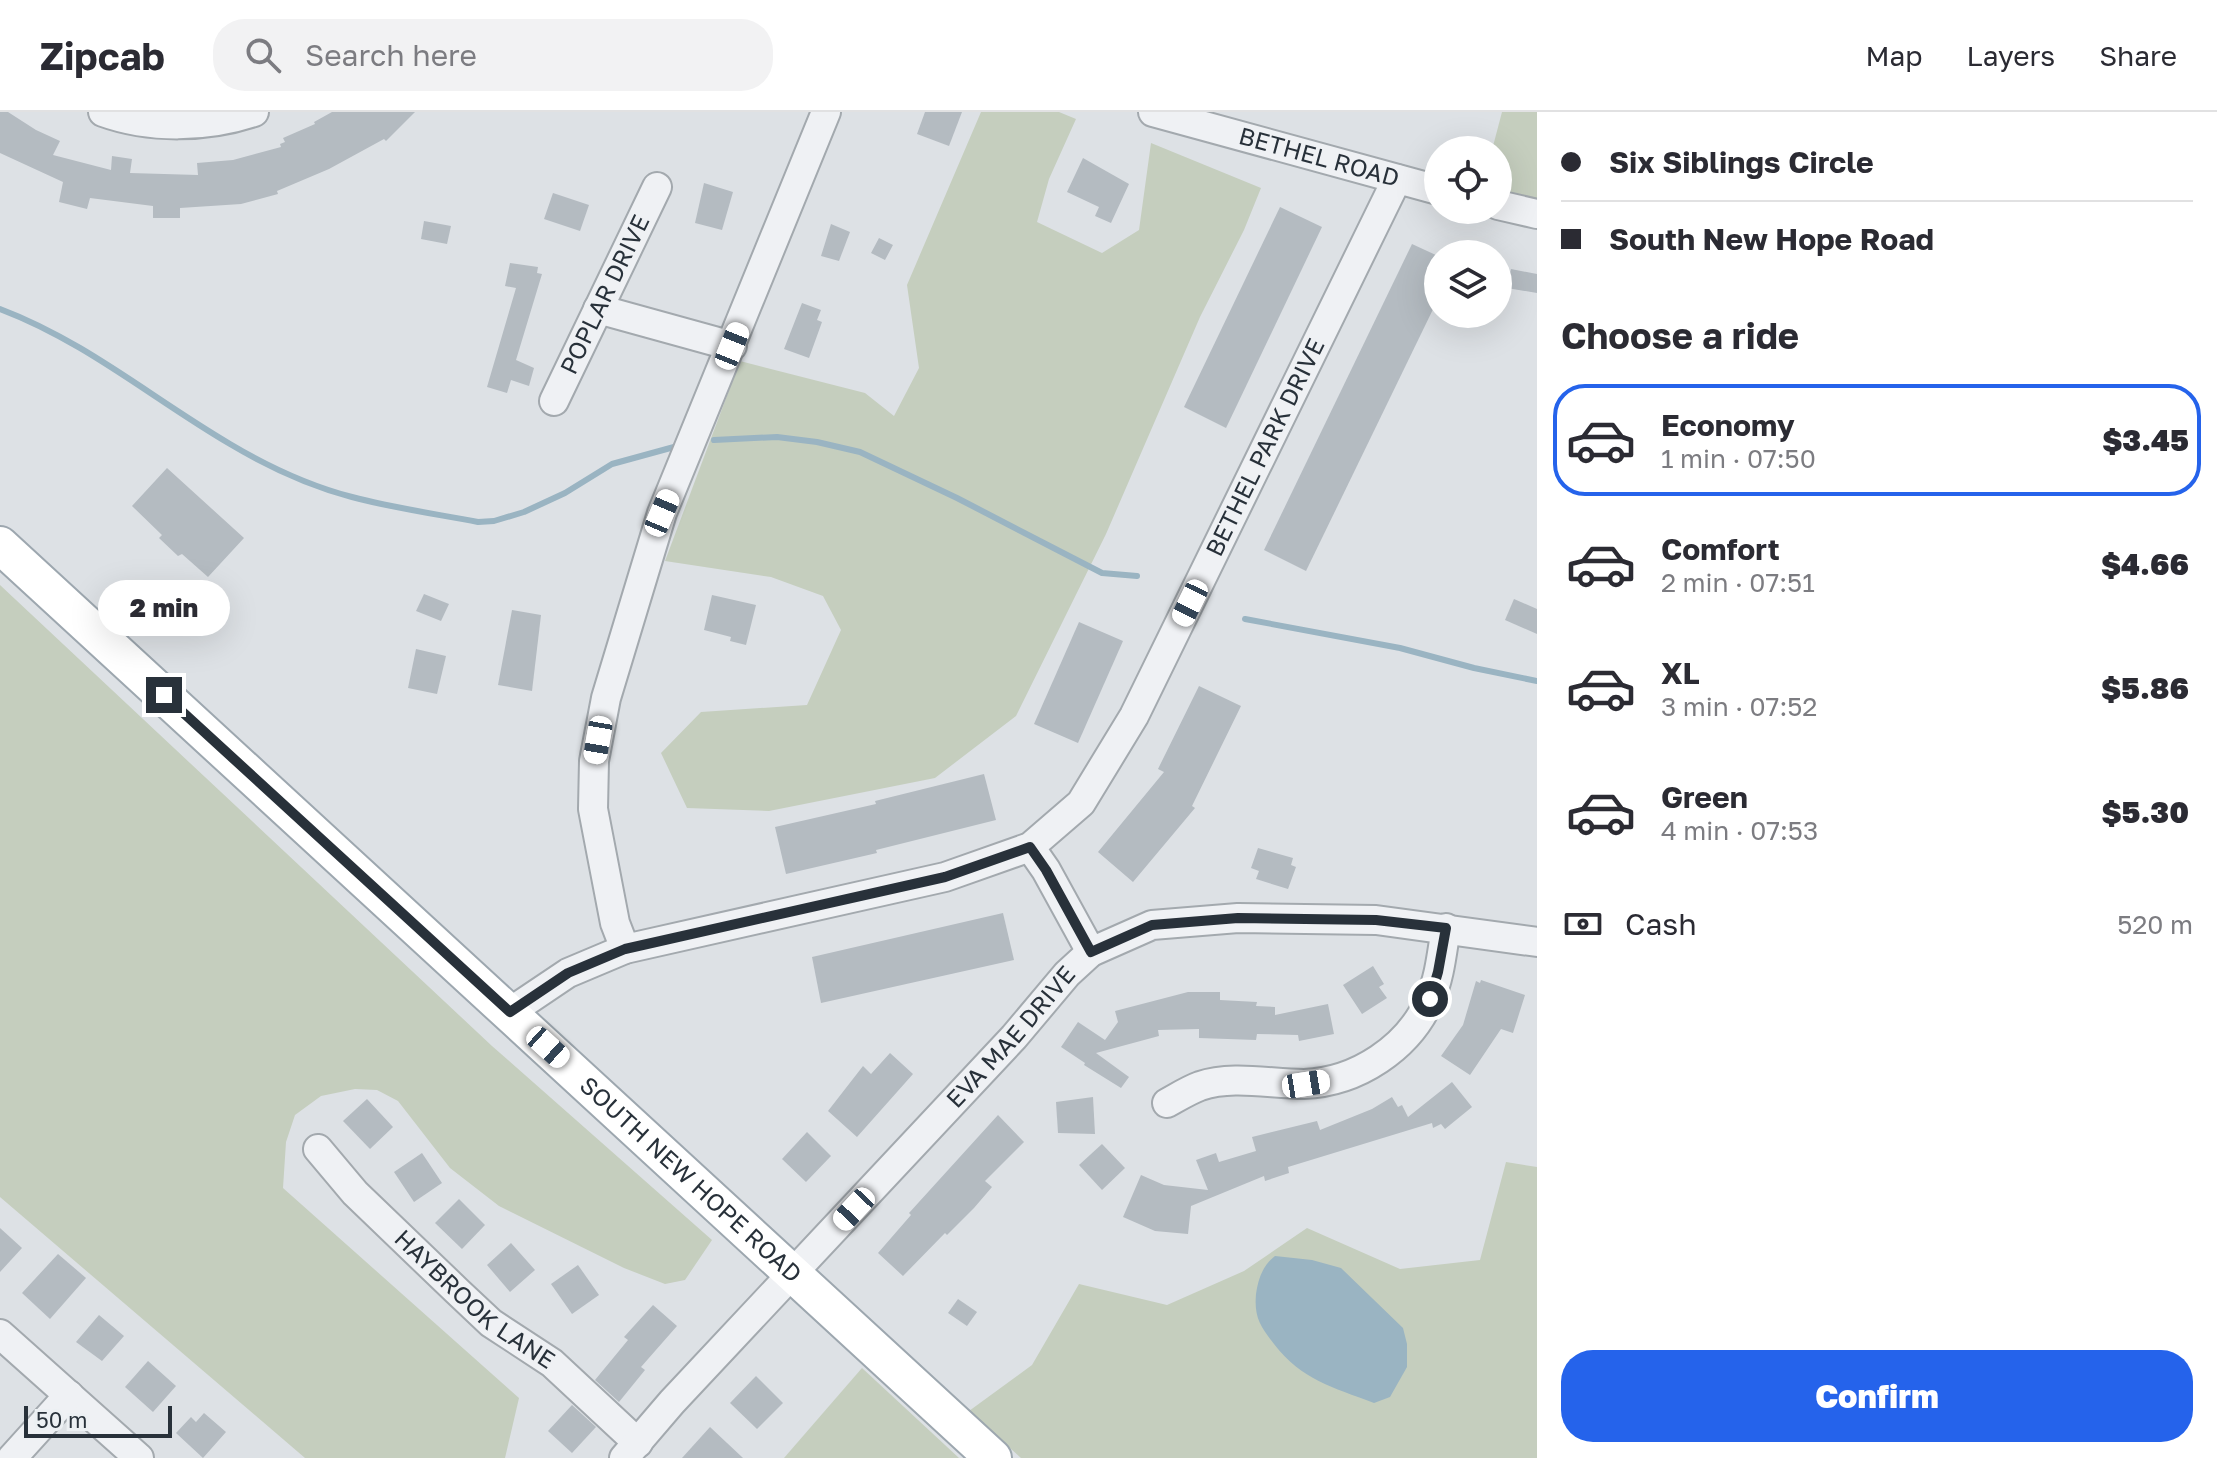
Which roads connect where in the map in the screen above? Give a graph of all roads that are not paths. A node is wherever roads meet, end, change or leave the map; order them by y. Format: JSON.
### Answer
{"nodes":[{"id":1,"x":103,"y":112,"type":"edge"},
{"id":2,"x":254,"y":112,"type":"edge"},
{"id":3,"x":826,"y":112,"type":"edge"},
{"id":4,"x":1153,"y":112,"type":"edge"},
{"id":5,"x":1397,"y":179,"type":"junction"},
{"id":6,"x":1424,"y":186,"type":"edge"},
{"id":7,"x":657,"y":187,"type":"dead end"},
{"id":8,"x":1512,"y":208,"type":"edge"},
{"id":9,"x":1537,"y":214,"type":"edge"},
{"id":10,"x":598,"y":309,"type":"junction"},
{"id":11,"x":732,"y":346,"type":"junction"},
{"id":12,"x":554,"y":401,"type":"dead end"},
{"id":13,"x":0,"y":545,"type":"edge"},
{"id":14,"x":1030,"y":847,"type":"junction"},
{"id":15,"x":1446,"y":928,"type":"junction"},
{"id":16,"x":1537,"y":942,"type":"edge"},
{"id":17,"x":625,"y":949,"type":"junction"},
{"id":18,"x":1091,"y":952,"type":"junction"},
{"id":19,"x":510,"y":1012,"type":"junction"},
{"id":20,"x":1167,"y":1103,"type":"dead end"},
{"id":21,"x":318,"y":1149,"type":"dead end"},
{"id":22,"x":794,"y":1274,"type":"junction"},
{"id":23,"x":0,"y":1334,"type":"edge"},
{"id":24,"x":69,"y":1395,"type":"junction"},
{"id":25,"x":631,"y":1450,"type":"edge"},
{"id":26,"x":12,"y":1458,"type":"edge"},
{"id":27,"x":139,"y":1458,"type":"edge"},
{"id":28,"x":993,"y":1458,"type":"edge"}],
"edges":[{"from":1,"to":2,"type":"street"},
{"from":3,"to":11,"type":"street"},
{"from":4,"to":5,"type":"street","name":"BETHEL ROAD"},
{"from":5,"to":6,"type":"street","name":"BETHEL ROAD"},
{"from":5,"to":14,"type":"street","name":"BETHEL PARK DRIVE"},
{"from":7,"to":10,"type":"street","name":"POPLAR DRIVE"},
{"from":8,"to":9,"type":"street"},
{"from":10,"to":11,"type":"street"},
{"from":10,"to":12,"type":"street","name":"POPLAR DRIVE"},
{"from":11,"to":17,"type":"street"},
{"from":13,"to":19,"type":"main road","name":"SOUTH NEW HOPE ROAD"},
{"from":14,"to":17,"type":"street","name":"BETHEL PARK DRIVE"},
{"from":14,"to":18,"type":"street"},
{"from":15,"to":16,"type":"street","name":"EVA MAE DRIVE"},
{"from":15,"to":18,"type":"street","name":"EVA MAE DRIVE"},
{"from":15,"to":20,"type":"street"},
{"from":17,"to":19,"type":"street","name":"BETHEL PARK DRIVE"},
{"from":18,"to":22,"type":"street","name":"EVA MAE DRIVE"},
{"from":19,"to":22,"type":"main road","name":"SOUTH NEW HOPE ROAD"},
{"from":21,"to":25,"type":"street","name":"HAYBROOK LANE"},
{"from":22,"to":25,"type":"street","name":"EVA MAE DRIVE"},
{"from":22,"to":28,"type":"main road","name":"SOUTH NEW HOPE ROAD"},
{"from":23,"to":24,"type":"street"},
{"from":24,"to":26,"type":"street"},
{"from":24,"to":27,"type":"street"}]}
